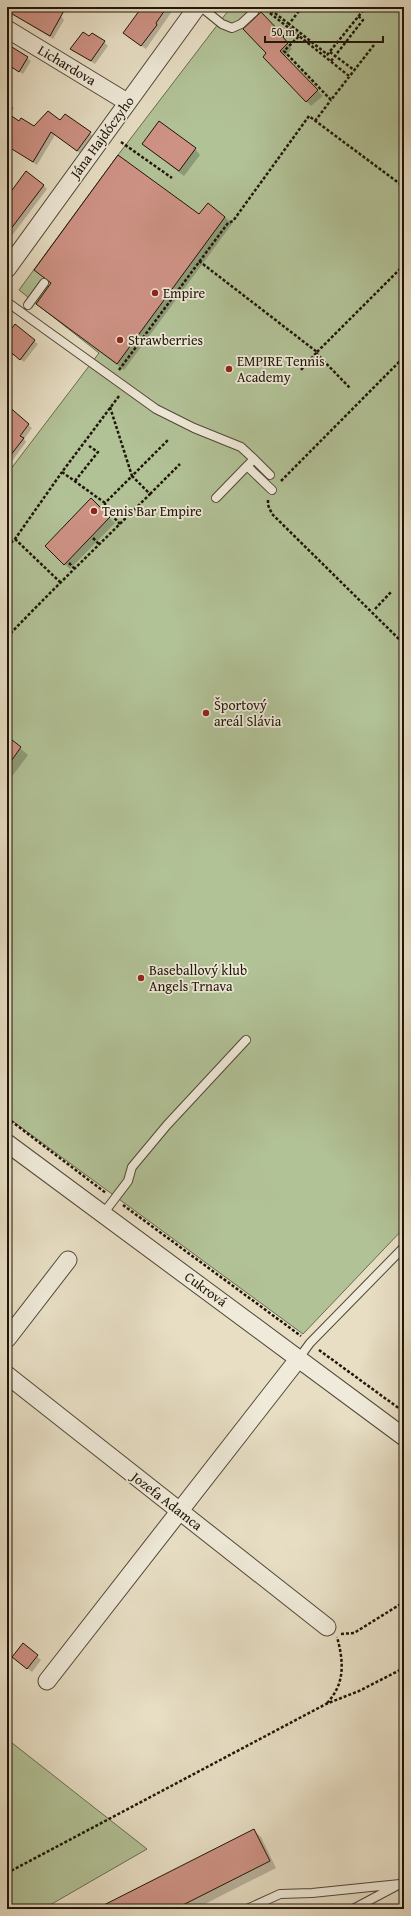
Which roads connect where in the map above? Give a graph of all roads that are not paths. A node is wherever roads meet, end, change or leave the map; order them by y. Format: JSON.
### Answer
{"nodes":[{"id":1,"x":197,"y":7,"type":"edge"},
{"id":2,"x":201,"y":7,"type":"edge"},
{"id":3,"x":254,"y":12,"type":"dead end"},
{"id":4,"x":7,"y":29,"type":"edge"},
{"id":5,"x":128,"y":102,"type":"junction"},
{"id":6,"x":7,"y":269,"type":"edge"},
{"id":7,"x":44,"y":283,"type":"dead end"},
{"id":8,"x":7,"y":302,"type":"edge"},
{"id":9,"x":28,"y":305,"type":"dead end"},
{"id":10,"x":254,"y":458,"type":"junction"},
{"id":11,"x":247,"y":466,"type":"junction"},
{"id":12,"x":270,"y":474,"type":"dead end"},
{"id":13,"x":272,"y":490,"type":"road end"},
{"id":14,"x":216,"y":498,"type":"dead end"},
{"id":15,"x":246,"y":1040,"type":"dead end"},
{"id":16,"x":7,"y":1142,"type":"edge"},
{"id":17,"x":103,"y":1214,"type":"junction"},
{"id":18,"x":404,"y":1247,"type":"edge"},
{"id":19,"x":68,"y":1260,"type":"dead end"},
{"id":20,"x":7,"y":1339,"type":"edge"},
{"id":21,"x":299,"y":1358,"type":"junction"},
{"id":22,"x":7,"y":1375,"type":"edge"},
{"id":23,"x":404,"y":1437,"type":"edge"},
{"id":24,"x":179,"y":1511,"type":"junction"},
{"id":25,"x":327,"y":1627,"type":"dead end"},
{"id":26,"x":47,"y":1681,"type":"dead end"},
{"id":27,"x":402,"y":1883,"type":"edge"},
{"id":28,"x":247,"y":1909,"type":"edge"},
{"id":29,"x":353,"y":1909,"type":"edge"}],
"edges":[{"from":1,"to":5,"type":"street","name":"Jána Hajdóczyho"},
{"from":2,"to":3,"type":"lane"},
{"from":4,"to":5,"type":"street","name":"Lichardova"},
{"from":5,"to":6,"type":"street","name":"Jána Hajdóczyho"},
{"from":7,"to":9,"type":"lane"},
{"from":8,"to":10,"type":"lane"},
{"from":10,"to":11,"type":"lane"},
{"from":10,"to":12,"type":"lane"},
{"from":11,"to":13,"type":"lane"},
{"from":11,"to":14,"type":"lane"},
{"from":15,"to":17,"type":"lane"},
{"from":16,"to":17,"type":"street","name":"Cukrová"},
{"from":17,"to":21,"type":"street","name":"Cukrová"},
{"from":18,"to":21,"type":"lane"},
{"from":19,"to":20,"type":"street"},
{"from":21,"to":23,"type":"street","name":"Cukrová"},
{"from":21,"to":24,"type":"street"},
{"from":22,"to":24,"type":"street","name":"Jozefa Adamca"},
{"from":24,"to":25,"type":"street","name":"Jozefa Adamca"},
{"from":24,"to":26,"type":"street"},
{"from":27,"to":28,"type":"lane"},
{"from":27,"to":29,"type":"lane"}]}
